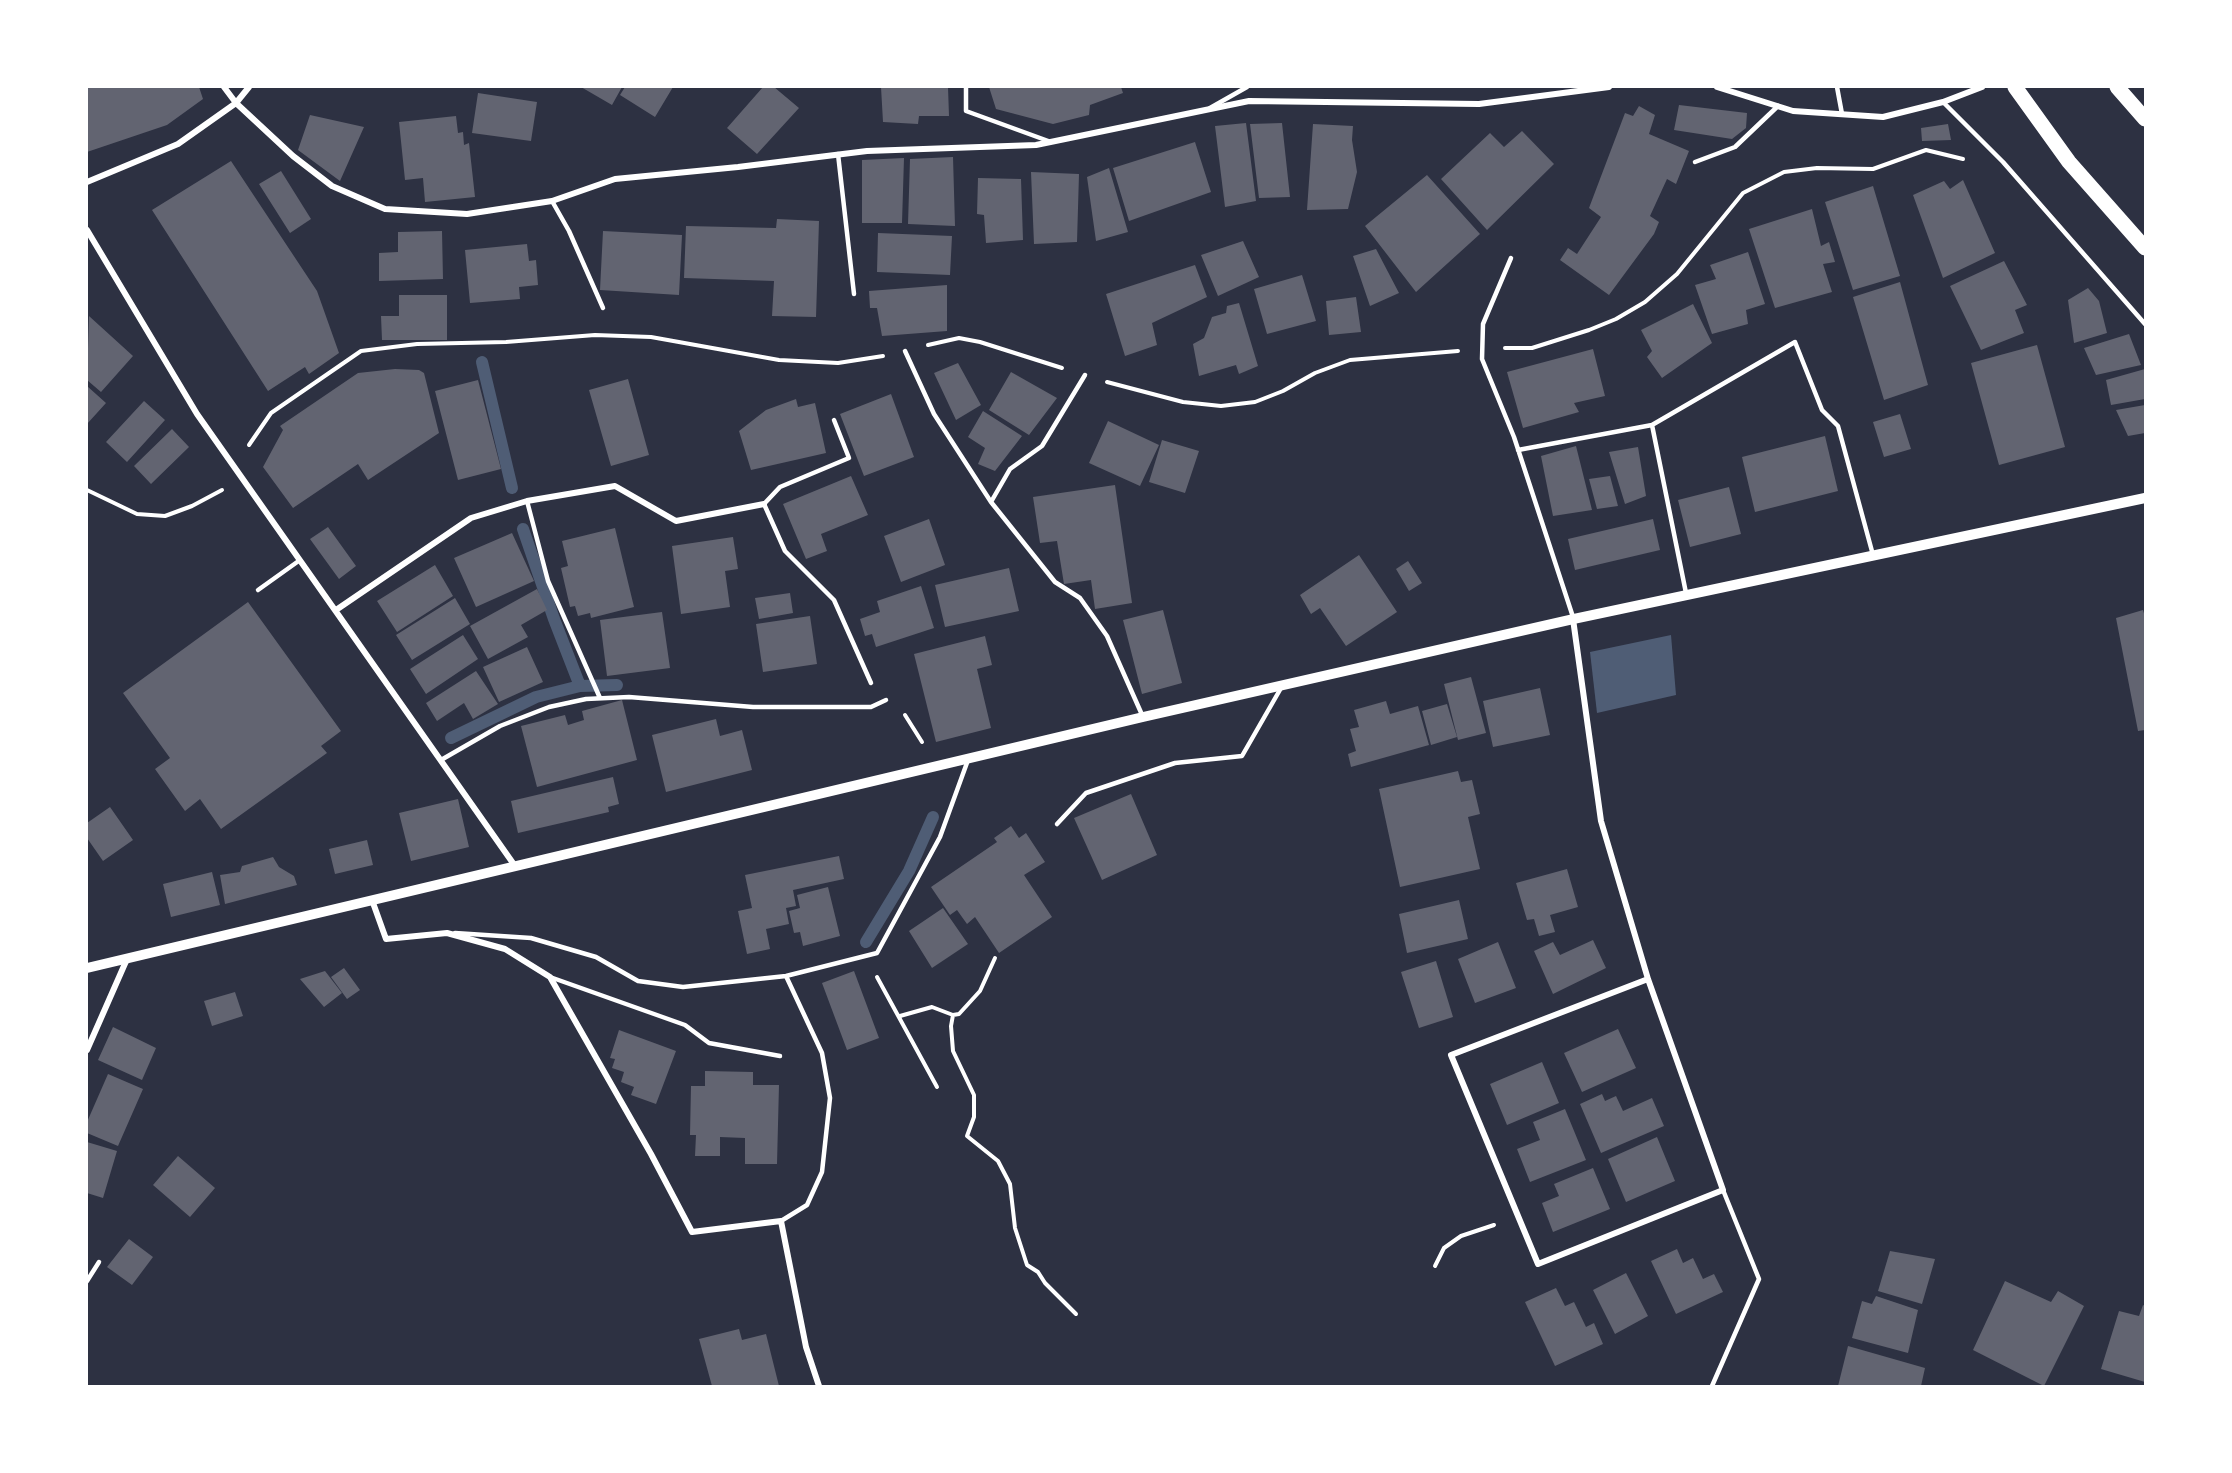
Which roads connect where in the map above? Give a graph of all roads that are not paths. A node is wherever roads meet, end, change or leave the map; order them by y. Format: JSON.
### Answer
{"nodes":[{"id":1,"x":224,"y":87,"type":"edge"},
{"id":2,"x":249,"y":87,"type":"edge"},
{"id":3,"x":966,"y":87,"type":"edge"},
{"id":4,"x":1246,"y":87,"type":"edge"},
{"id":5,"x":1609,"y":87,"type":"edge"},
{"id":6,"x":1717,"y":87,"type":"edge"},
{"id":7,"x":1837,"y":87,"type":"edge"},
{"id":8,"x":1982,"y":87,"type":"edge"},
{"id":9,"x":2015,"y":87,"type":"edge"},
{"id":10,"x":2117,"y":87,"type":"edge"},
{"id":11,"x":1943,"y":102,"type":"junction"},
{"id":12,"x":236,"y":103,"type":"junction"},
{"id":13,"x":1779,"y":106,"type":"junction"},
{"id":14,"x":1204,"y":111,"type":"junction"},
{"id":15,"x":1842,"y":114,"type":"junction"},
{"id":16,"x":2145,"y":119,"type":"edge"},
{"id":17,"x":1050,"y":142,"type":"junction"},
{"id":18,"x":838,"y":154,"type":"junction"},
{"id":19,"x":1695,"y":162,"type":"dead end"},
{"id":20,"x":87,"y":182,"type":"edge"},
{"id":21,"x":552,"y":201,"type":"junction"},
{"id":22,"x":87,"y":230,"type":"edge"},
{"id":23,"x":2145,"y":248,"type":"edge"},
{"id":24,"x":1511,"y":258,"type":"dead end"},
{"id":25,"x":854,"y":294,"type":"dead end"},
{"id":26,"x":603,"y":308,"type":"dead end"},
{"id":27,"x":2145,"y":324,"type":"edge"},
{"id":28,"x":905,"y":351,"type":"road end"},
{"id":29,"x":1085,"y":375,"type":"road end"},
{"id":30,"x":834,"y":420,"type":"dead end"},
{"id":31,"x":1652,"y":425,"type":"junction"},
{"id":32,"x":1518,"y":450,"type":"junction"},
{"id":33,"x":2145,"y":498,"type":"edge"},
{"id":34,"x":527,"y":501,"type":"junction"},
{"id":35,"x":991,"y":502,"type":"junction"},
{"id":36,"x":764,"y":504,"type":"junction"},
{"id":37,"x":1873,"y":555,"type":"junction"},
{"id":38,"x":300,"y":560,"type":"junction"},
{"id":39,"x":258,"y":590,"type":"dead end"},
{"id":40,"x":1687,"y":596,"type":"junction"},
{"id":41,"x":336,"y":610,"type":"junction"},
{"id":42,"x":1574,"y":619,"type":"junction"},
{"id":43,"x":871,"y":683,"type":"dead end"},
{"id":44,"x":1282,"y":686,"type":"junction"},
{"id":45,"x":600,"y":698,"type":"junction"},
{"id":46,"x":886,"y":700,"type":"dead end"},
{"id":47,"x":1143,"y":717,"type":"junction"},
{"id":48,"x":441,"y":760,"type":"junction"},
{"id":49,"x":968,"y":760,"type":"junction"},
{"id":50,"x":1057,"y":824,"type":"dead end"},
{"id":51,"x":515,"y":867,"type":"junction"},
{"id":52,"x":372,"y":899,"type":"junction"},
{"id":53,"x":447,"y":933,"type":"junction"},
{"id":54,"x":127,"y":959,"type":"junction"},
{"id":55,"x":87,"y":968,"type":"edge"},
{"id":56,"x":786,"y":976,"type":"junction"},
{"id":57,"x":550,"y":977,"type":"junction"},
{"id":58,"x":1648,"y":979,"type":"junction"},
{"id":59,"x":87,"y":1050,"type":"edge"},
{"id":60,"x":780,"y":1056,"type":"dead end"},
{"id":61,"x":1723,"y":1190,"type":"junction"},
{"id":62,"x":781,"y":1221,"type":"junction"},
{"id":63,"x":99,"y":1262,"type":"dead end"},
{"id":64,"x":87,"y":1281,"type":"edge"},
{"id":65,"x":819,"y":1386,"type":"edge"},
{"id":66,"x":1712,"y":1386,"type":"edge"}],
"edges":[{"from":1,"to":12,"type":"street"},
{"from":2,"to":12,"type":"street"},
{"from":3,"to":17,"type":"lane"},
{"from":4,"to":14,"type":"lane"},
{"from":5,"to":14,"type":"street"},
{"from":6,"to":13,"type":"street"},
{"from":7,"to":15,"type":"lane"},
{"from":8,"to":11,"type":"street"},
{"from":9,"to":23,"type":"main road"},
{"from":10,"to":16,"type":"main road"},
{"from":11,"to":15,"type":"street"},
{"from":11,"to":27,"type":"lane"},
{"from":12,"to":20,"type":"street"},
{"from":12,"to":21,"type":"street"},
{"from":13,"to":15,"type":"street"},
{"from":13,"to":19,"type":"lane"},
{"from":14,"to":17,"type":"street"},
{"from":17,"to":18,"type":"street"},
{"from":18,"to":21,"type":"street"},
{"from":18,"to":25,"type":"lane"},
{"from":21,"to":26,"type":"lane"},
{"from":22,"to":38,"type":"street"},
{"from":24,"to":32,"type":"lane"},
{"from":28,"to":35,"type":"lane"},
{"from":29,"to":35,"type":"lane"},
{"from":30,"to":36,"type":"lane"},
{"from":31,"to":32,"type":"lane"},
{"from":31,"to":37,"type":"lane"},
{"from":31,"to":40,"type":"lane"},
{"from":32,"to":42,"type":"lane"},
{"from":33,"to":37,"type":"street"},
{"from":34,"to":36,"type":"street"},
{"from":34,"to":41,"type":"street"},
{"from":34,"to":45,"type":"lane"},
{"from":35,"to":47,"type":"lane"},
{"from":36,"to":43,"type":"lane"},
{"from":37,"to":40,"type":"street"},
{"from":38,"to":39,"type":"lane"},
{"from":38,"to":41,"type":"street"},
{"from":40,"to":42,"type":"street"},
{"from":41,"to":48,"type":"street"},
{"from":42,"to":44,"type":"street"},
{"from":42,"to":58,"type":"street"},
{"from":44,"to":47,"type":"street"},
{"from":44,"to":50,"type":"lane"},
{"from":45,"to":46,"type":"lane"},
{"from":45,"to":48,"type":"lane"},
{"from":47,"to":49,"type":"street"},
{"from":48,"to":51,"type":"street"},
{"from":49,"to":51,"type":"street"},
{"from":49,"to":56,"type":"lane"},
{"from":51,"to":52,"type":"street"},
{"from":52,"to":53,"type":"street"},
{"from":52,"to":54,"type":"street"},
{"from":53,"to":56,"type":"lane"},
{"from":53,"to":57,"type":"street"},
{"from":54,"to":55,"type":"street"},
{"from":54,"to":59,"type":"street"},
{"from":56,"to":62,"type":"lane"},
{"from":57,"to":60,"type":"lane"},
{"from":57,"to":62,"type":"street"},
{"from":58,"to":61,"type":"street"},
{"from":58,"to":61,"type":"street"},
{"from":61,"to":66,"type":"lane"},
{"from":62,"to":65,"type":"street"},
{"from":63,"to":64,"type":"lane"}]}
